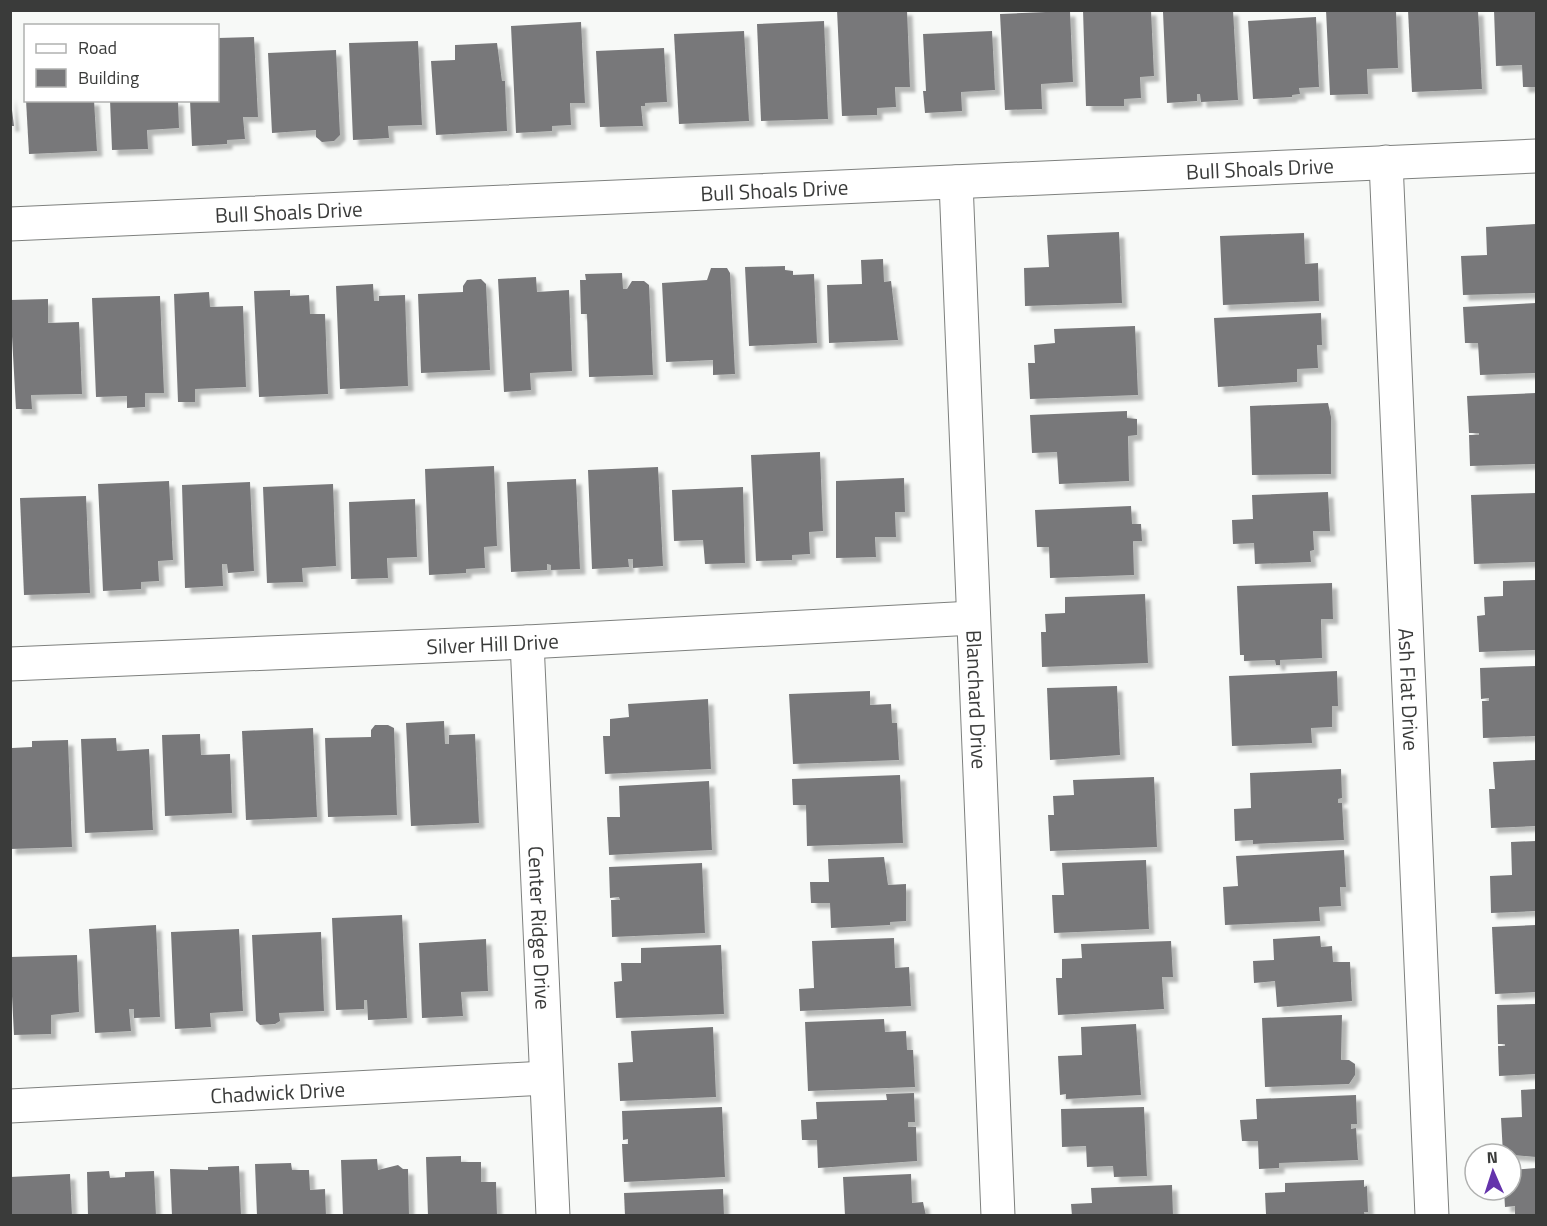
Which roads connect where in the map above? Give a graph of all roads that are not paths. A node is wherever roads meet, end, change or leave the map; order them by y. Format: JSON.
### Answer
{"nodes":[{"id":1,"x":1536,"y":156,"type":"edge"},
{"id":2,"x":1386,"y":162,"type":"junction"},
{"id":3,"x":956,"y":182,"type":"junction"},
{"id":4,"x":10,"y":224,"type":"edge"},
{"id":5,"x":974,"y":618,"type":"junction"},
{"id":6,"x":528,"y":642,"type":"junction"},
{"id":7,"x":10,"y":664,"type":"edge"},
{"id":8,"x":546,"y":1078,"type":"junction"},
{"id":9,"x":10,"y":1106,"type":"edge"},
{"id":10,"x":553,"y":1215,"type":"edge"},
{"id":11,"x":998,"y":1215,"type":"edge"},
{"id":12,"x":1432,"y":1215,"type":"edge"}],
"edges":[{"from":1,"to":2,"type":"street","name":"Bull Shoals Drive"},
{"from":2,"to":3,"type":"street","name":"Bull Shoals Drive"},
{"from":2,"to":12,"type":"street","name":"Ash Flat Drive"},
{"from":3,"to":4,"type":"street","name":"Bull Shoals Drive"},
{"from":3,"to":5,"type":"street","name":"Blanchard Drive"},
{"from":5,"to":6,"type":"street","name":"Silver Hill Drive"},
{"from":5,"to":11,"type":"street","name":"Blanchard Drive"},
{"from":6,"to":7,"type":"street","name":"Silver Hill Drive"},
{"from":6,"to":8,"type":"street","name":"Center Ridge Drive"},
{"from":8,"to":9,"type":"street","name":"Chadwick Drive"},
{"from":8,"to":10,"type":"street","name":"Center Ridge Drive"}]}
